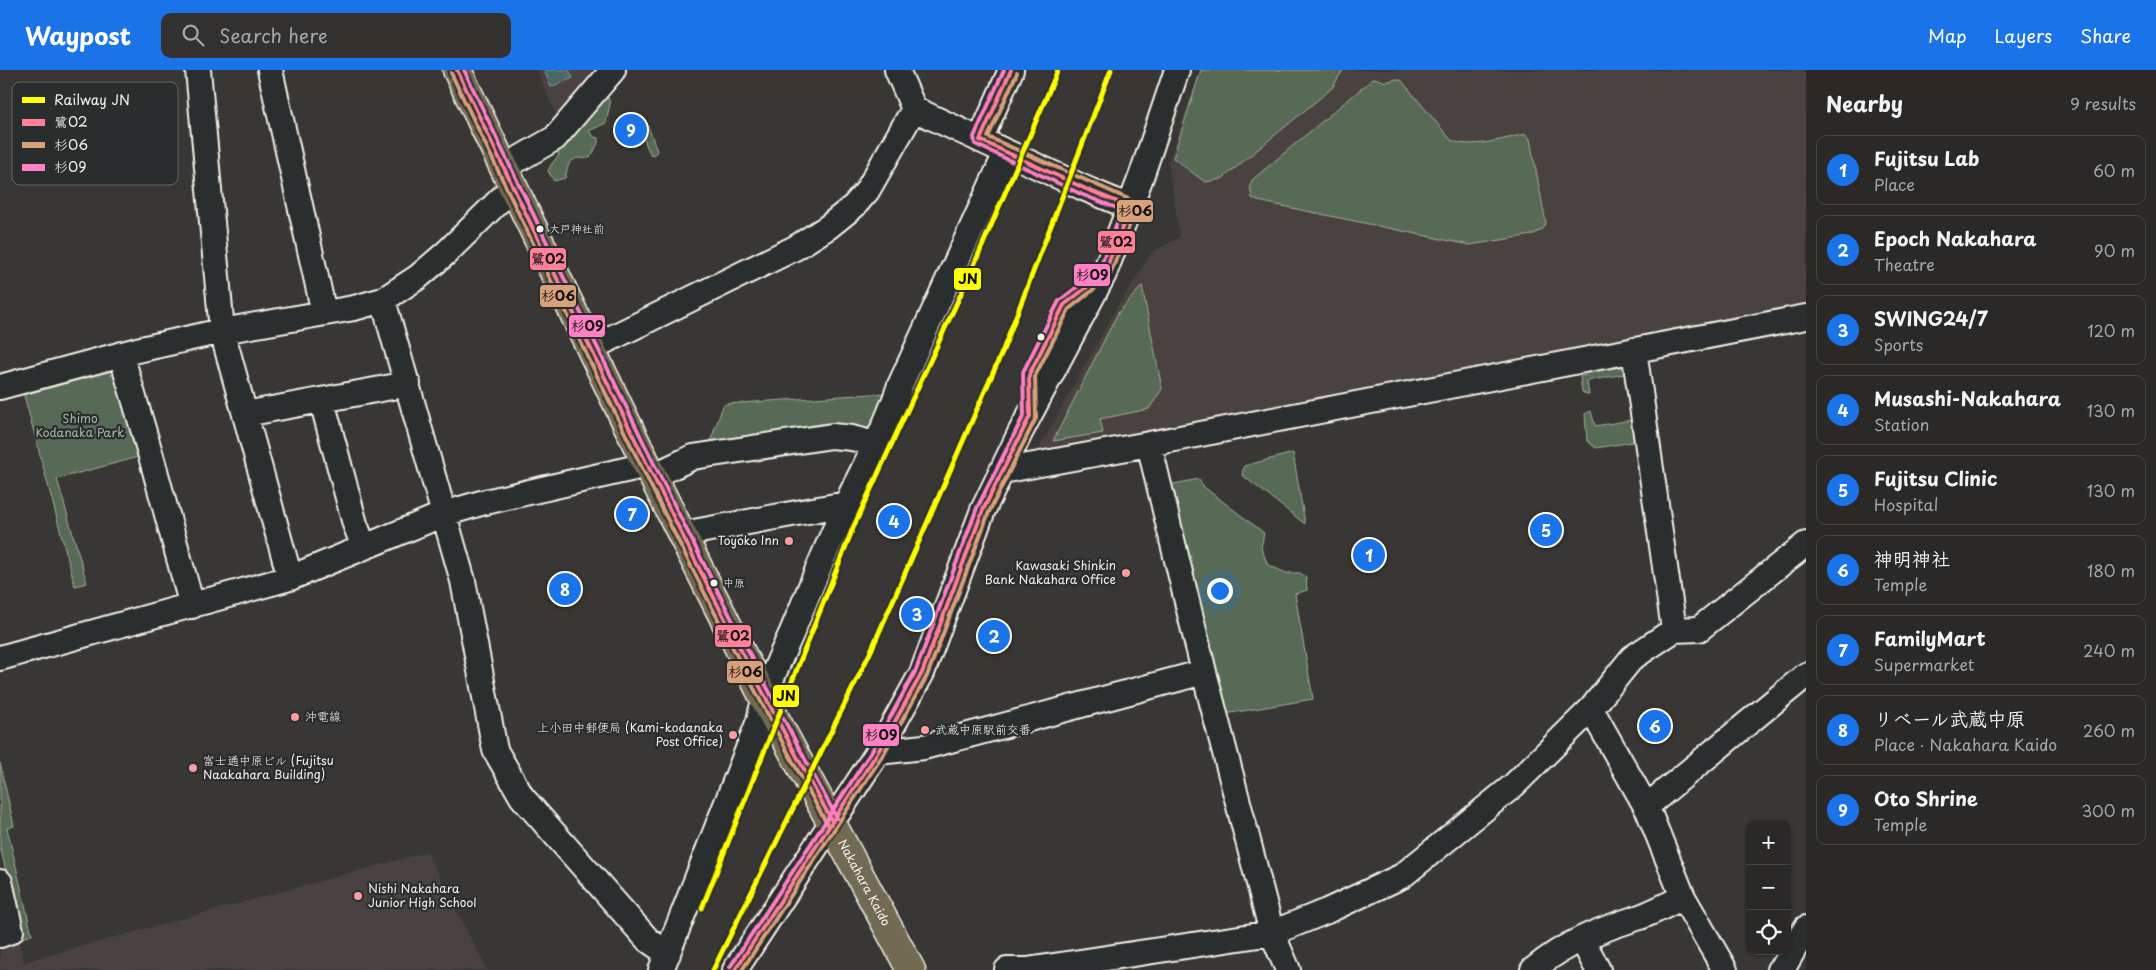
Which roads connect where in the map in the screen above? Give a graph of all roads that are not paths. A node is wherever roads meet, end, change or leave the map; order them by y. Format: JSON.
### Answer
{"nodes":[{"id":1,"x":198,"y":70,"type":"edge"},
{"id":2,"x":270,"y":70,"type":"edge"},
{"id":3,"x":457,"y":70,"type":"edge"},
{"id":4,"x":613,"y":70,"type":"edge"},
{"id":5,"x":897,"y":70,"type":"edge"},
{"id":6,"x":1010,"y":70,"type":"edge"},
{"id":7,"x":1178,"y":70,"type":"edge"},
{"id":8,"x":914,"y":109,"type":"junction"},
{"id":9,"x":980,"y":140,"type":"junction"},
{"id":10,"x":1006,"y":153,"type":"junction"},
{"id":11,"x":509,"y":176,"type":"junction"},
{"id":12,"x":1130,"y":207,"type":"junction"},
{"id":13,"x":383,"y":300,"type":"junction"},
{"id":14,"x":324,"y":313,"type":"junction"},
{"id":15,"x":1806,"y":317,"type":"edge"},
{"id":16,"x":222,"y":331,"type":"junction"},
{"id":17,"x":591,"y":348,"type":"junction"},
{"id":18,"x":1634,"y":350,"type":"junction"},
{"id":19,"x":121,"y":354,"type":"junction"},
{"id":20,"x":408,"y":384,"type":"junction"},
{"id":21,"x":0,"y":387,"type":"edge"},
{"id":22,"x":322,"y":401,"type":"junction"},
{"id":23,"x":245,"y":414,"type":"junction"},
{"id":24,"x":875,"y":444,"type":"junction"},
{"id":25,"x":1149,"y":444,"type":"junction"},
{"id":26,"x":650,"y":470,"type":"junction"},
{"id":27,"x":1002,"y":471,"type":"junction"},
{"id":28,"x":846,"y":504,"type":"junction"},
{"id":29,"x":444,"y":514,"type":"junction"},
{"id":30,"x":683,"y":534,"type":"junction"},
{"id":31,"x":1806,"y":544,"type":"edge"},
{"id":32,"x":364,"y":547,"type":"junction"},
{"id":33,"x":290,"y":578,"type":"junction"},
{"id":34,"x":192,"y":606,"type":"junction"},
{"id":35,"x":1674,"y":630,"type":"junction"},
{"id":36,"x":0,"y":658,"type":"edge"},
{"id":37,"x":1204,"y":672,"type":"junction"},
{"id":38,"x":1806,"y":675,"type":"edge"},
{"id":39,"x":764,"y":698,"type":"junction"},
{"id":40,"x":1591,"y":708,"type":"junction"},
{"id":41,"x":878,"y":752,"type":"junction"},
{"id":42,"x":1646,"y":807,"type":"junction"},
{"id":43,"x":832,"y":821,"type":"junction"},
{"id":44,"x":0,"y":882,"type":"edge"},
{"id":45,"x":1682,"y":897,"type":"junction"},
{"id":46,"x":1806,"y":928,"type":"edge"},
{"id":47,"x":1272,"y":933,"type":"junction"},
{"id":48,"x":0,"y":935,"type":"edge"},
{"id":49,"x":1582,"y":938,"type":"junction"},
{"id":50,"x":664,"y":962,"type":"edge"},
{"id":51,"x":735,"y":970,"type":"edge"},
{"id":52,"x":911,"y":970,"type":"edge"},
{"id":53,"x":1006,"y":970,"type":"edge"},
{"id":54,"x":1288,"y":970,"type":"edge"},
{"id":55,"x":1533,"y":970,"type":"edge"},
{"id":56,"x":1598,"y":970,"type":"edge"},
{"id":57,"x":1725,"y":970,"type":"edge"},
{"id":58,"x":1779,"y":970,"type":"edge"}],
"edges":[{"from":1,"to":16,"type":"street"},
{"from":2,"to":14,"type":"street"},
{"from":3,"to":11,"type":"main road","name":"Nakahara Kaido"},
{"from":4,"to":11,"type":"street"},
{"from":5,"to":8,"type":"street"},
{"from":6,"to":9,"type":"street"},
{"from":7,"to":12,"type":"street"},
{"from":8,"to":9,"type":"street"},
{"from":8,"to":17,"type":"street"},
{"from":9,"to":10,"type":"street"},
{"from":10,"to":12,"type":"street"},
{"from":10,"to":24,"type":"street"},
{"from":11,"to":13,"type":"street"},
{"from":11,"to":17,"type":"main road","name":"Nakahara Kaido"},
{"from":12,"to":27,"type":"street"},
{"from":13,"to":14,"type":"street"},
{"from":13,"to":20,"type":"street"},
{"from":14,"to":16,"type":"street"},
{"from":15,"to":18,"type":"street"},
{"from":16,"to":19,"type":"street"},
{"from":16,"to":23,"type":"street"},
{"from":17,"to":26,"type":"main road","name":"Nakahara Kaido"},
{"from":18,"to":25,"type":"street"},
{"from":18,"to":35,"type":"street"},
{"from":19,"to":21,"type":"street"},
{"from":19,"to":34,"type":"street"},
{"from":20,"to":22,"type":"street"},
{"from":20,"to":29,"type":"street"},
{"from":22,"to":23,"type":"street"},
{"from":22,"to":32,"type":"street"},
{"from":23,"to":33,"type":"street"},
{"from":24,"to":26,"type":"street"},
{"from":24,"to":28,"type":"street"},
{"from":25,"to":27,"type":"street"},
{"from":25,"to":37,"type":"street"},
{"from":26,"to":29,"type":"street"},
{"from":26,"to":30,"type":"main road","name":"Nakahara Kaido"},
{"from":27,"to":41,"type":"street"},
{"from":28,"to":30,"type":"street"},
{"from":28,"to":39,"type":"street"},
{"from":29,"to":32,"type":"street"},
{"from":29,"to":50,"type":"street"},
{"from":30,"to":39,"type":"main road","name":"Nakahara Kaido"},
{"from":31,"to":35,"type":"street"},
{"from":32,"to":33,"type":"street"},
{"from":33,"to":34,"type":"street"},
{"from":34,"to":36,"type":"street"},
{"from":35,"to":40,"type":"street"},
{"from":37,"to":41,"type":"street"},
{"from":37,"to":47,"type":"street"},
{"from":38,"to":42,"type":"street"},
{"from":39,"to":43,"type":"main road","name":"Nakahara Kaido"},
{"from":39,"to":50,"type":"street"},
{"from":40,"to":42,"type":"street"},
{"from":40,"to":47,"type":"street"},
{"from":41,"to":43,"type":"street"},
{"from":42,"to":45,"type":"street"},
{"from":43,"to":51,"type":"street"},
{"from":43,"to":52,"type":"main road","name":"Nakahara Kaido"},
{"from":44,"to":48,"type":"street"},
{"from":45,"to":49,"type":"street"},
{"from":45,"to":57,"type":"street"},
{"from":46,"to":58,"type":"street"},
{"from":47,"to":53,"type":"street"},
{"from":47,"to":54,"type":"street"},
{"from":49,"to":55,"type":"street"},
{"from":49,"to":56,"type":"street"}]}
